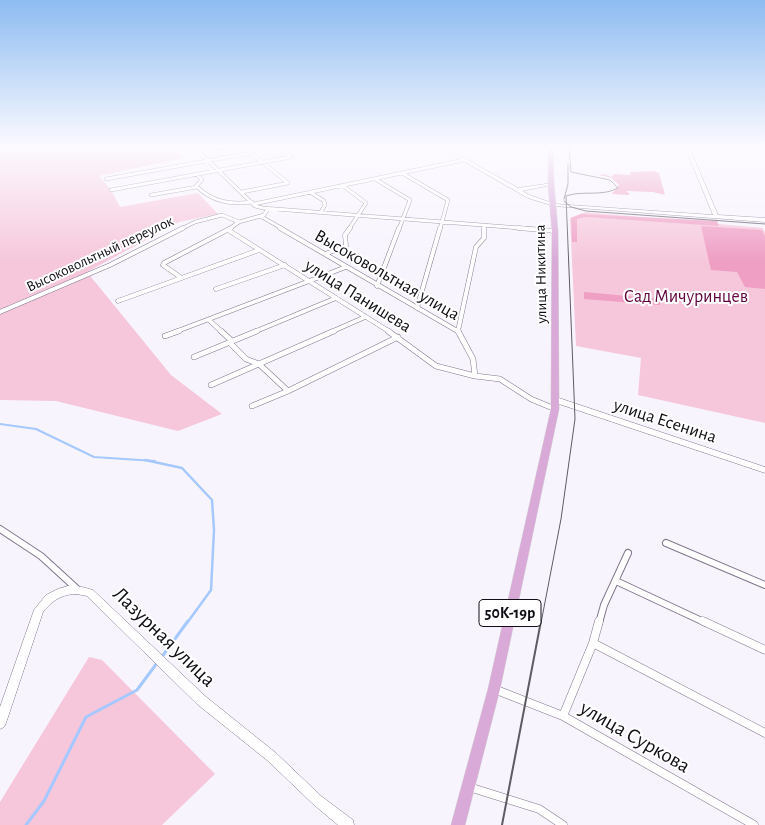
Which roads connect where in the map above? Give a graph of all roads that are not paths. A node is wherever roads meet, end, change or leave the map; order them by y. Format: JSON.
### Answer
{"nodes":[{"id":1,"x":342,"y":185,"type":"edge"},
{"id":2,"x":135,"y":186,"type":"edge"},
{"id":3,"x":235,"y":186,"type":"edge"},
{"id":4,"x":275,"y":186,"type":"edge"},
{"id":5,"x":340,"y":186,"type":"edge"},
{"id":6,"x":386,"y":186,"type":"edge"},
{"id":7,"x":423,"y":186,"type":"edge"},
{"id":8,"x":509,"y":186,"type":"edge"},
{"id":9,"x":542,"y":186,"type":"edge"},
{"id":10,"x":551,"y":186,"type":"edge"},
{"id":11,"x":703,"y":186,"type":"edge"},
{"id":12,"x":197,"y":187,"type":"joint"},
{"id":13,"x":111,"y":190,"type":"dead end"},
{"id":14,"x":517,"y":190,"type":"junction"},
{"id":15,"x":242,"y":192,"type":"junction"},
{"id":16,"x":310,"y":192,"type":"junction"},
{"id":17,"x":151,"y":195,"type":"dead end"},
{"id":18,"x":253,"y":203,"type":"junction"},
{"id":19,"x":554,"y":205,"type":"junction"},
{"id":20,"x":269,"y":208,"type":"junction"},
{"id":21,"x":321,"y":212,"type":"junction"},
{"id":22,"x":263,"y":216,"type":"junction"},
{"id":23,"x":358,"y":216,"type":"junction"},
{"id":24,"x":716,"y":216,"type":"junction"},
{"id":25,"x":403,"y":219,"type":"junction"},
{"id":26,"x":765,"y":220,"type":"edge"},
{"id":27,"x":239,"y":222,"type":"junction"},
{"id":28,"x":442,"y":222,"type":"junction"},
{"id":29,"x":484,"y":226,"type":"junction"},
{"id":30,"x":228,"y":230,"type":"junction"},
{"id":31,"x":555,"y":231,"type":"junction"},
{"id":32,"x":259,"y":250,"type":"junction"},
{"id":33,"x":325,"y":254,"type":"junction"},
{"id":34,"x":285,"y":265,"type":"junction"},
{"id":35,"x":346,"y":268,"type":"junction"},
{"id":36,"x":180,"y":277,"type":"junction"},
{"id":37,"x":310,"y":281,"type":"junction"},
{"id":38,"x":377,"y":286,"type":"junction"},
{"id":39,"x":216,"y":289,"type":"dead end"},
{"id":40,"x":336,"y":298,"type":"junction"},
{"id":41,"x":118,"y":301,"type":"dead end"},
{"id":42,"x":418,"y":308,"type":"junction"},
{"id":43,"x":0,"y":312,"type":"edge"},
{"id":44,"x":365,"y":317,"type":"junction"},
{"id":45,"x":209,"y":320,"type":"junction"},
{"id":46,"x":458,"y":331,"type":"junction"},
{"id":47,"x":165,"y":336,"type":"dead end"},
{"id":48,"x":398,"y":337,"type":"junction"},
{"id":49,"x":232,"y":341,"type":"junction"},
{"id":50,"x":194,"y":357,"type":"dead end"},
{"id":51,"x":259,"y":364,"type":"junction"},
{"id":52,"x":476,"y":376,"type":"junction"},
{"id":53,"x":211,"y":385,"type":"dead end"},
{"id":54,"x":288,"y":391,"type":"junction"},
{"id":55,"x":556,"y":405,"type":"junction"},
{"id":56,"x":252,"y":406,"type":"dead end"},
{"id":57,"x":765,"y":470,"type":"edge"},
{"id":58,"x":0,"y":530,"type":"edge"},
{"id":59,"x":666,"y":543,"type":"dead end"},
{"id":60,"x":628,"y":553,"type":"dead end"},
{"id":61,"x":616,"y":581,"type":"junction"},
{"id":62,"x":765,"y":585,"type":"edge"},
{"id":63,"x":76,"y":588,"type":"junction"},
{"id":64,"x":593,"y":643,"type":"junction"},
{"id":65,"x":765,"y":650,"type":"edge"},
{"id":66,"x":494,"y":689,"type":"junction"},
{"id":67,"x":564,"y":716,"type":"junction"},
{"id":68,"x":0,"y":723,"type":"edge"},
{"id":69,"x":765,"y":732,"type":"edge"},
{"id":70,"x":469,"y":787,"type":"junction"},
{"id":71,"x":348,"y":825,"type":"edge"},
{"id":72,"x":458,"y":825,"type":"edge"},
{"id":73,"x":563,"y":825,"type":"edge"},
{"id":74,"x":754,"y":825,"type":"edge"}],
"edges":[{"from":1,"to":23,"type":"street"},
{"from":2,"to":13,"type":"street"},
{"from":3,"to":15,"type":"street"},
{"from":4,"to":15,"type":"street"},
{"from":5,"to":16,"type":"street"},
{"from":6,"to":25,"type":"street"},
{"from":7,"to":28,"type":"street"},
{"from":8,"to":14,"type":"street"},
{"from":9,"to":14,"type":"street"},
{"from":10,"to":19,"type":"main road","name":"улица Никитина"},
{"from":11,"to":24,"type":"street"},
{"from":12,"to":17,"type":"street"},
{"from":12,"to":18,"type":"street"},
{"from":14,"to":19,"type":"street"},
{"from":15,"to":18,"type":"street"},
{"from":16,"to":18,"type":"street"},
{"from":16,"to":21,"type":"street"},
{"from":18,"to":20,"type":"street"},
{"from":19,"to":24,"type":"street"},
{"from":19,"to":31,"type":"main road","name":"улица Никитина"},
{"from":20,"to":21,"type":"street"},
{"from":20,"to":22,"type":"street"},
{"from":21,"to":23,"type":"street"},
{"from":22,"to":27,"type":"street"},
{"from":22,"to":33,"type":"street","name":"Высоковольтная улица"},
{"from":23,"to":25,"type":"street"},
{"from":23,"to":33,"type":"street"},
{"from":24,"to":26,"type":"street"},
{"from":25,"to":28,"type":"street"},
{"from":25,"to":38,"type":"street"},
{"from":27,"to":30,"type":"street"},
{"from":27,"to":43,"type":"street","name":"Высоковольтный переулок"},
{"from":28,"to":29,"type":"street"},
{"from":28,"to":42,"type":"street"},
{"from":29,"to":31,"type":"street"},
{"from":29,"to":46,"type":"street"},
{"from":30,"to":32,"type":"street","name":"улица Панишева"},
{"from":30,"to":36,"type":"street"},
{"from":31,"to":55,"type":"main road","name":"улица Никитина"},
{"from":32,"to":34,"type":"street","name":"улица Панишева"},
{"from":32,"to":36,"type":"street"},
{"from":33,"to":35,"type":"street","name":"Высоковольтная улица"},
{"from":34,"to":37,"type":"street","name":"улица Панишева"},
{"from":34,"to":39,"type":"street"},
{"from":35,"to":37,"type":"street"},
{"from":35,"to":38,"type":"street","name":"Высоковольтная улица"},
{"from":36,"to":41,"type":"street"},
{"from":37,"to":40,"type":"street","name":"улица Панишева"},
{"from":37,"to":45,"type":"street"},
{"from":38,"to":42,"type":"street","name":"Высоковольтная улица"},
{"from":40,"to":44,"type":"street","name":"улица Панишева"},
{"from":40,"to":49,"type":"street"},
{"from":42,"to":46,"type":"street","name":"Высоковольтная улица"},
{"from":44,"to":48,"type":"street","name":"улица Панишева"},
{"from":44,"to":51,"type":"street"},
{"from":45,"to":47,"type":"street"},
{"from":45,"to":49,"type":"street"},
{"from":46,"to":52,"type":"street","name":"Высоковольтная улица"},
{"from":48,"to":52,"type":"street","name":"улица Панишева"},
{"from":48,"to":54,"type":"street"},
{"from":49,"to":50,"type":"street"},
{"from":49,"to":51,"type":"street"},
{"from":51,"to":53,"type":"street"},
{"from":51,"to":54,"type":"street"},
{"from":52,"to":55,"type":"street"},
{"from":54,"to":56,"type":"street"},
{"from":55,"to":57,"type":"street","name":"улица Есенина"},
{"from":55,"to":66,"type":"main road","number":"50К-19р"},
{"from":58,"to":63,"type":"street"},
{"from":59,"to":62,"type":"street"},
{"from":60,"to":61,"type":"street"},
{"from":61,"to":64,"type":"street"},
{"from":61,"to":65,"type":"street"},
{"from":63,"to":68,"type":"street"},
{"from":63,"to":71,"type":"street","name":"Лазурная улица"},
{"from":64,"to":67,"type":"street"},
{"from":64,"to":69,"type":"street"},
{"from":66,"to":67,"type":"street","name":"улица Суркова"},
{"from":66,"to":70,"type":"main road","number":"50К-19р"},
{"from":67,"to":74,"type":"street","name":"улица Суркова"},
{"from":70,"to":72,"type":"main road","number":"50К-19р"},
{"from":70,"to":73,"type":"street"}]}
